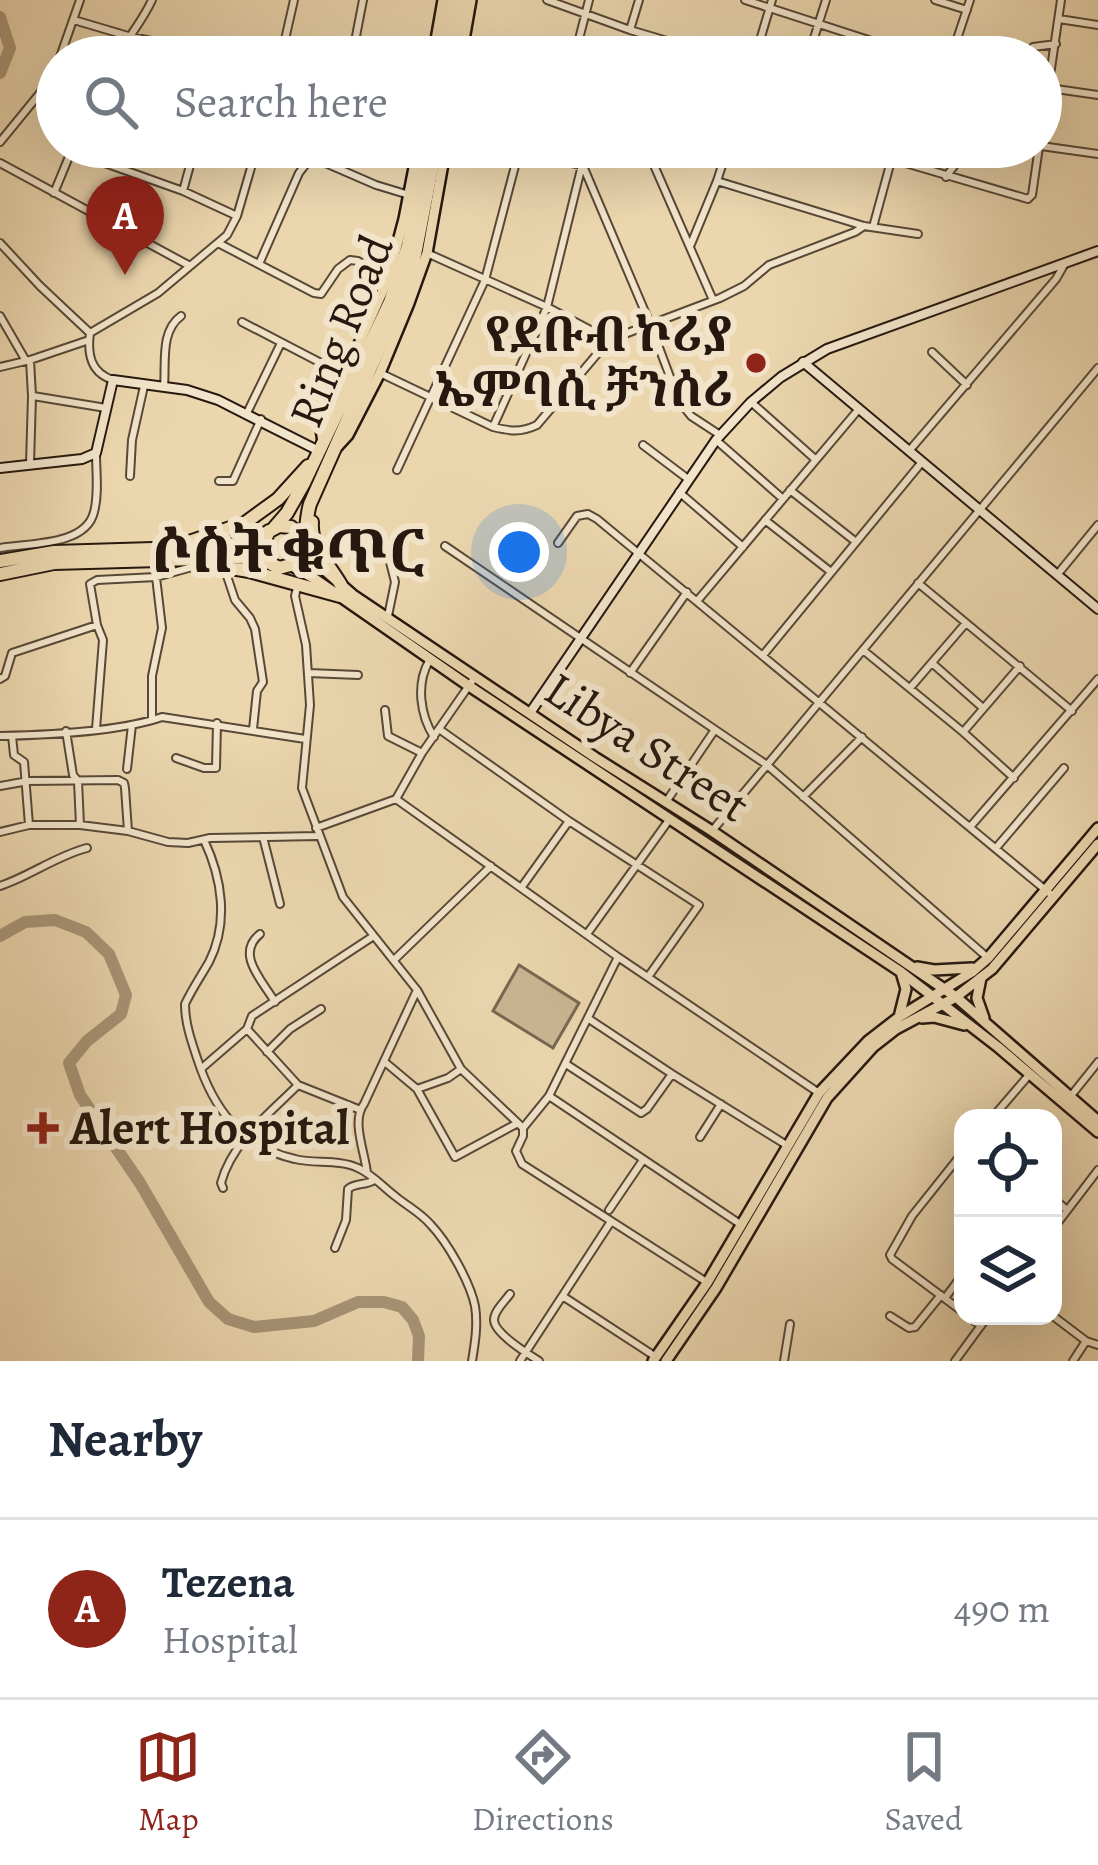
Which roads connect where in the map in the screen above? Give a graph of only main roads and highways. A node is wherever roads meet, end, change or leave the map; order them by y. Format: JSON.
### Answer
{"nodes":[{"id":1,"x":447,"y":0,"type":"edge"},
{"id":2,"x":461,"y":0,"type":"edge"},
{"id":3,"x":470,"y":0,"type":"edge"},
{"id":4,"x":438,"y":36,"type":"edge"},
{"id":5,"x":452,"y":36,"type":"edge"},
{"id":6,"x":456,"y":36,"type":"edge"},
{"id":7,"x":460,"y":36,"type":"edge"},
{"id":8,"x":414,"y":168,"type":"edge"},
{"id":9,"x":428,"y":168,"type":"edge"},
{"id":10,"x":442,"y":168,"type":"edge"},
{"id":11,"x":323,"y":450,"type":"junction"},
{"id":12,"x":319,"y":483,"type":"junction"},
{"id":13,"x":271,"y":529,"type":"junction"},
{"id":14,"x":304,"y":546,"type":"junction"},
{"id":15,"x":168,"y":548,"type":"junction"},
{"id":16,"x":264,"y":556,"type":"junction"},
{"id":17,"x":182,"y":560,"type":"junction"},
{"id":18,"x":0,"y":561,"type":"edge"},
{"id":19,"x":292,"y":566,"type":"junction"},
{"id":20,"x":0,"y":574,"type":"edge"},
{"id":21,"x":340,"y":591,"type":"junction"},
{"id":22,"x":472,"y":681,"type":"junction"},
{"id":23,"x":673,"y":814,"type":"junction"},
{"id":24,"x":1098,"y":828,"type":"edge"},
{"id":25,"x":1097,"y":849,"type":"edge"},
{"id":26,"x":1050,"y":893,"type":"junction"},
{"id":27,"x":913,"y":966,"type":"junction"},
{"id":28,"x":901,"y":972,"type":"junction"},
{"id":29,"x":979,"y":973,"type":"junction"},
{"id":30,"x":944,"y":989,"type":"junction"},
{"id":31,"x":931,"y":994,"type":"junction"},
{"id":32,"x":956,"y":997,"type":"junction"},
{"id":33,"x":944,"y":1005,"type":"junction"},
{"id":34,"x":899,"y":1017,"type":"junction"},
{"id":35,"x":916,"y":1019,"type":"junction"},
{"id":36,"x":988,"y":1027,"type":"junction"},
{"id":37,"x":972,"y":1028,"type":"junction"},
{"id":38,"x":1033,"y":1071,"type":"junction"},
{"id":39,"x":1067,"y":1101,"type":"junction"},
{"id":40,"x":1098,"y":1121,"type":"edge"},
{"id":41,"x":1098,"y":1132,"type":"edge"},
{"id":42,"x":711,"y":1285,"type":"junction"},
{"id":43,"x":658,"y":1360,"type":"edge"}],
"edges":[{"from":1,"to":4,"type":"main road"},
{"from":1,"to":5,"type":"highway"},
{"from":2,"to":6,"type":"highway"},
{"from":3,"to":7,"type":"main road"},
{"from":8,"to":11,"type":"main road"},
{"from":9,"to":11,"type":"highway","name":"Ring Road"},
{"from":10,"to":11,"type":"main road"},
{"from":11,"to":12,"type":"highway","name":"Ring Road"},
{"from":11,"to":13,"type":"highway","name":"Ring Road"},
{"from":11,"to":15,"type":"highway"},
{"from":12,"to":14,"type":"highway","name":"Ring Road"},
{"from":12,"to":21,"type":"highway"},
{"from":13,"to":14,"type":"highway"},
{"from":13,"to":15,"type":"highway"},
{"from":13,"to":16,"type":"highway"},
{"from":14,"to":19,"type":"highway"},
{"from":14,"to":21,"type":"main road","name":"Libya Street"},
{"from":15,"to":18,"type":"highway"},
{"from":16,"to":17,"type":"highway"},
{"from":16,"to":19,"type":"highway"},
{"from":17,"to":20,"type":"highway"},
{"from":17,"to":21,"type":"highway"},
{"from":19,"to":21,"type":"main road","name":"Libya Street"},
{"from":21,"to":22,"type":"main road","name":"Libya Street"},
{"from":21,"to":22,"type":"main road","name":"Libya Street"},
{"from":22,"to":23,"type":"main road","name":"Libya Street"},
{"from":22,"to":23,"type":"main road","name":"Libya Street"},
{"from":23,"to":27,"type":"main road","name":"Libya Street"},
{"from":23,"to":28,"type":"main road","name":"Libya Street"},
{"from":24,"to":26,"type":"main road"},
{"from":25,"to":26,"type":"main road"},
{"from":26,"to":29,"type":"main road"},
{"from":26,"to":29,"type":"main road"},
{"from":27,"to":29,"type":"main road"},
{"from":27,"to":30,"type":"main road","name":"Libya Street"},
{"from":28,"to":31,"type":"main road","name":"Libya Street"},
{"from":28,"to":34,"type":"main road"},
{"from":29,"to":30,"type":"main road"},
{"from":29,"to":32,"type":"main road"},
{"from":29,"to":36,"type":"main road"},
{"from":30,"to":31,"type":"main road"},
{"from":30,"to":32,"type":"main road","name":"Libya Street"},
{"from":31,"to":33,"type":"main road","name":"Libya Street"},
{"from":31,"to":34,"type":"main road"},
{"from":32,"to":33,"type":"main road"},
{"from":32,"to":36,"type":"main road","name":"Libya Street"},
{"from":33,"to":35,"type":"main road"},
{"from":33,"to":37,"type":"main road","name":"Libya Street"},
{"from":34,"to":42,"type":"main road"},
{"from":35,"to":37,"type":"main road"},
{"from":35,"to":42,"type":"main road"},
{"from":36,"to":38,"type":"main road","name":"Libya Street"},
{"from":37,"to":38,"type":"main road","name":"Libya Street"},
{"from":38,"to":39,"type":"main road"},
{"from":39,"to":40,"type":"main road"},
{"from":39,"to":41,"type":"main road"},
{"from":42,"to":43,"type":"main road"}]}
